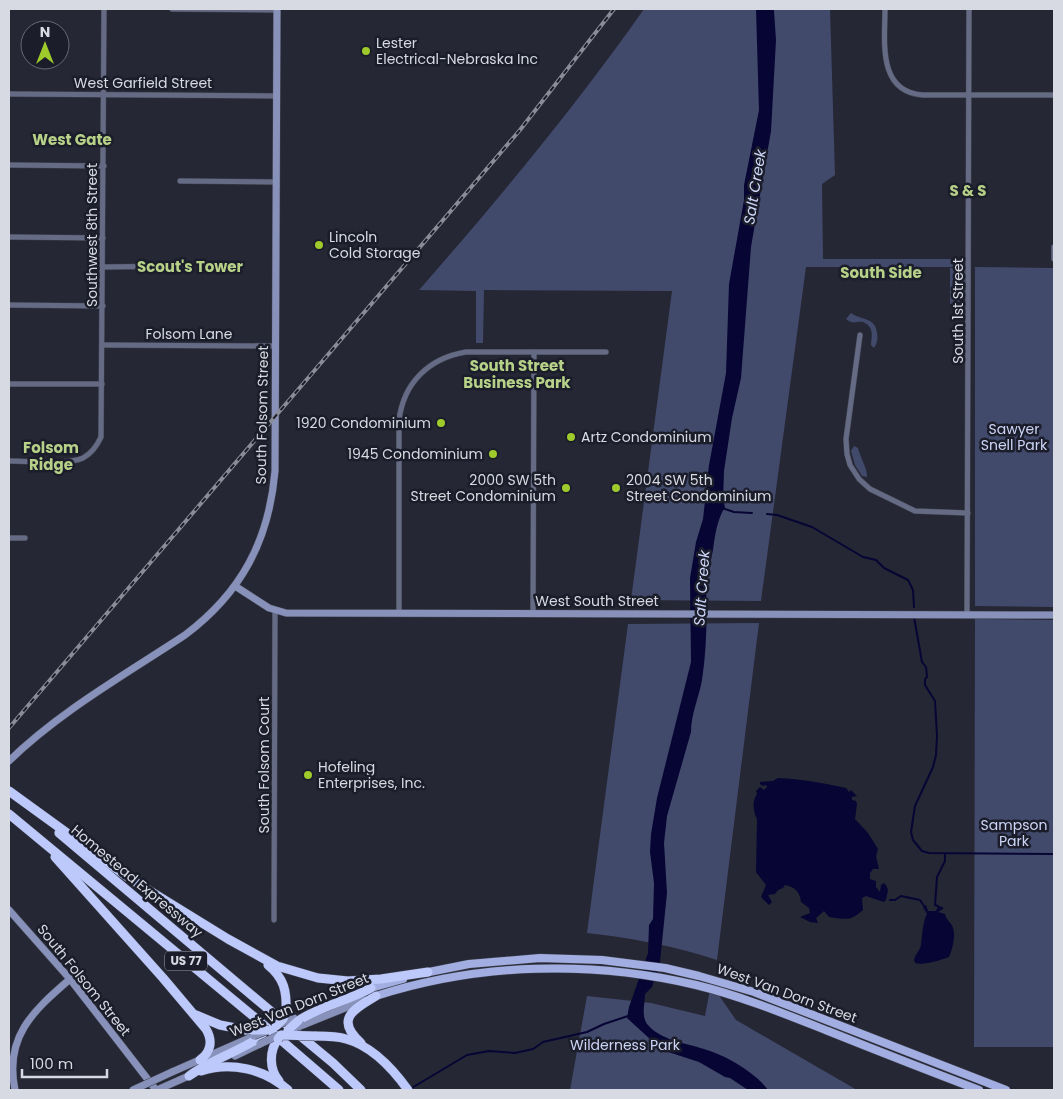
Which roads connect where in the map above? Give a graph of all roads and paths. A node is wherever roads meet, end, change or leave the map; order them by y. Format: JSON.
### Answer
{"nodes":[{"id":1,"x":104,"y":9,"type":"edge"},
{"id":2,"x":172,"y":9,"type":"edge"},
{"id":3,"x":277,"y":9,"type":"edge"},
{"id":4,"x":885,"y":9,"type":"edge"},
{"id":5,"x":970,"y":9,"type":"edge"},
{"id":6,"x":9,"y":94,"type":"edge"},
{"id":7,"x":104,"y":94,"type":"junction"},
{"id":8,"x":970,"y":94,"type":"junction"},
{"id":9,"x":1054,"y":95,"type":"edge"},
{"id":10,"x":277,"y":96,"type":"junction"},
{"id":11,"x":9,"y":165,"type":"edge"},
{"id":12,"x":104,"y":166,"type":"junction"},
{"id":13,"x":180,"y":181,"type":"dead end"},
{"id":14,"x":276,"y":182,"type":"junction"},
{"id":15,"x":9,"y":237,"type":"edge"},
{"id":16,"x":103,"y":238,"type":"junction"},
{"id":17,"x":1054,"y":248,"type":"edge"},
{"id":18,"x":1054,"y":259,"type":"edge"},
{"id":19,"x":187,"y":266,"type":"dead end"},
{"id":20,"x":103,"y":267,"type":"junction"},
{"id":21,"x":9,"y":306,"type":"edge"},
{"id":22,"x":103,"y":306,"type":"junction"},
{"id":23,"x":860,"y":335,"type":"dead end"},
{"id":24,"x":103,"y":345,"type":"junction"},
{"id":25,"x":276,"y":346,"type":"junction"},
{"id":26,"x":534,"y":352,"type":"junction"},
{"id":27,"x":606,"y":352,"type":"dead end"},
{"id":28,"x":9,"y":384,"type":"edge"},
{"id":29,"x":102,"y":384,"type":"junction"},
{"id":30,"x":9,"y":461,"type":"edge"},
{"id":31,"x":968,"y":513,"type":"junction"},
{"id":32,"x":9,"y":538,"type":"edge"},
{"id":33,"x":25,"y":538,"type":"dead end"},
{"id":34,"x":235,"y":586,"type":"junction"},
{"id":35,"x":275,"y":610,"type":"junction"},
{"id":36,"x":399,"y":612,"type":"junction"},
{"id":37,"x":533,"y":613,"type":"junction"},
{"id":38,"x":967,"y":614,"type":"junction"},
{"id":39,"x":1054,"y":615,"type":"edge"},
{"id":40,"x":9,"y":761,"type":"edge"},
{"id":41,"x":9,"y":791,"type":"edge"},
{"id":42,"x":9,"y":814,"type":"edge"},
{"id":43,"x":33,"y":833,"type":"junction"},
{"id":44,"x":9,"y":910,"type":"edge"},
{"id":45,"x":274,"y":920,"type":"dead end"},
{"id":46,"x":256,"y":955,"type":"junction"},
{"id":47,"x":428,"y":972,"type":"junction"},
{"id":48,"x":70,"y":979,"type":"junction"},
{"id":49,"x":374,"y":992,"type":"junction"},
{"id":50,"x":190,"y":1010,"type":"junction"},
{"id":51,"x":269,"y":1034,"type":"junction"},
{"id":52,"x":372,"y":1053,"type":"junction"},
{"id":53,"x":200,"y":1060,"type":"junction"},
{"id":54,"x":201,"y":1071,"type":"junction"},
{"id":55,"x":189,"y":1076,"type":"junction"},
{"id":56,"x":286,"y":1089,"type":"edge"},
{"id":57,"x":975,"y":1089,"type":"edge"},
{"id":58,"x":15,"y":1090,"type":"edge"},
{"id":59,"x":133,"y":1090,"type":"edge"},
{"id":60,"x":156,"y":1090,"type":"edge"},
{"id":61,"x":339,"y":1090,"type":"edge"},
{"id":62,"x":361,"y":1090,"type":"edge"},
{"id":63,"x":408,"y":1090,"type":"edge"},
{"id":64,"x":1006,"y":1090,"type":"edge"}],
"edges":[{"from":1,"to":7,"type":"street","name":"Southwest 8th Street"},
{"from":2,"to":3,"type":"street"},
{"from":3,"to":10,"type":"street","name":"South Folsom Street"},
{"from":4,"to":8,"type":"street"},
{"from":5,"to":8,"type":"street","name":"South 1st Street"},
{"from":6,"to":7,"type":"street","name":"West Garfield Street"},
{"from":7,"to":10,"type":"street","name":"West Garfield Street"},
{"from":7,"to":12,"type":"street","name":"Southwest 8th Street"},
{"from":8,"to":9,"type":"street"},
{"from":8,"to":31,"type":"street","name":"South 1st Street"},
{"from":10,"to":14,"type":"street","name":"South Folsom Street"},
{"from":11,"to":12,"type":"street"},
{"from":12,"to":16,"type":"street","name":"Southwest 8th Street"},
{"from":13,"to":14,"type":"street"},
{"from":14,"to":25,"type":"street","name":"South Folsom Street"},
{"from":15,"to":16,"type":"street"},
{"from":16,"to":20,"type":"street","name":"Southwest 8th Street"},
{"from":17,"to":18,"type":"street"},
{"from":19,"to":20,"type":"street"},
{"from":20,"to":22,"type":"street","name":"Southwest 8th Street"},
{"from":21,"to":22,"type":"street"},
{"from":22,"to":24,"type":"street","name":"Southwest 8th Street"},
{"from":23,"to":31,"type":"street"},
{"from":24,"to":25,"type":"street","name":"Folsom Lane"},
{"from":24,"to":29,"type":"street","name":"Southwest 8th Street"},
{"from":25,"to":34,"type":"street","name":"South Folsom Street"},
{"from":26,"to":27,"type":"street"},
{"from":26,"to":36,"type":"street"},
{"from":26,"to":37,"type":"street"},
{"from":28,"to":29,"type":"street"},
{"from":29,"to":30,"type":"street","name":"Southwest 8th Street"},
{"from":31,"to":38,"type":"street","name":"South 1st Street"},
{"from":32,"to":33,"type":"street"},
{"from":34,"to":35,"type":"street","name":"West South Street"},
{"from":34,"to":40,"type":"street","name":"South Folsom Street"},
{"from":35,"to":36,"type":"street","name":"West South Street"},
{"from":35,"to":45,"type":"street","name":"South Folsom Court"},
{"from":36,"to":37,"type":"street","name":"West South Street"},
{"from":37,"to":38,"type":"street","name":"West South Street"},
{"from":38,"to":39,"type":"street","name":"West South Street"},
{"from":41,"to":46,"type":"highway"},
{"from":41,"to":62,"type":"highway","name":"Homestead Expressway","number":"US 77"},
{"from":42,"to":43,"type":"highway","number":"US 77"},
{"from":43,"to":50,"type":"highway"},
{"from":43,"to":61,"type":"highway","number":"US 77"},
{"from":44,"to":48,"type":"street","name":"South Folsom Street"},
{"from":46,"to":47,"type":"highway"},
{"from":46,"to":51,"type":"highway","bridge":true},
{"from":47,"to":49,"type":"main road","name":"West Van Dorn Street"},
{"from":47,"to":64,"type":"main road","name":"West Van Dorn Street"},
{"from":48,"to":58,"type":"street"},
{"from":48,"to":60,"type":"street","name":"South Folsom Street"},
{"from":49,"to":51,"type":"highway","bridge":true},
{"from":49,"to":52,"type":"highway"},
{"from":49,"to":57,"type":"main road","name":"West Van Dorn Street"},
{"from":50,"to":51,"type":"highway"},
{"from":50,"to":53,"type":"highway"},
{"from":51,"to":52,"type":"highway","bridge":true},
{"from":51,"to":53,"type":"street","name":"West Van Dorn Street"},
{"from":51,"to":54,"type":"street","name":"West Van Dorn Street"},
{"from":51,"to":55,"type":"highway"},
{"from":51,"to":56,"type":"highway"},
{"from":52,"to":63,"type":"highway"},
{"from":53,"to":59,"type":"street","name":"West Van Dorn Street","bridge":true},
{"from":54,"to":55,"type":"street","name":"West Van Dorn Street"},
{"from":54,"to":56,"type":"highway"},
{"from":55,"to":60,"type":"street","name":"West Van Dorn Street"}]}
